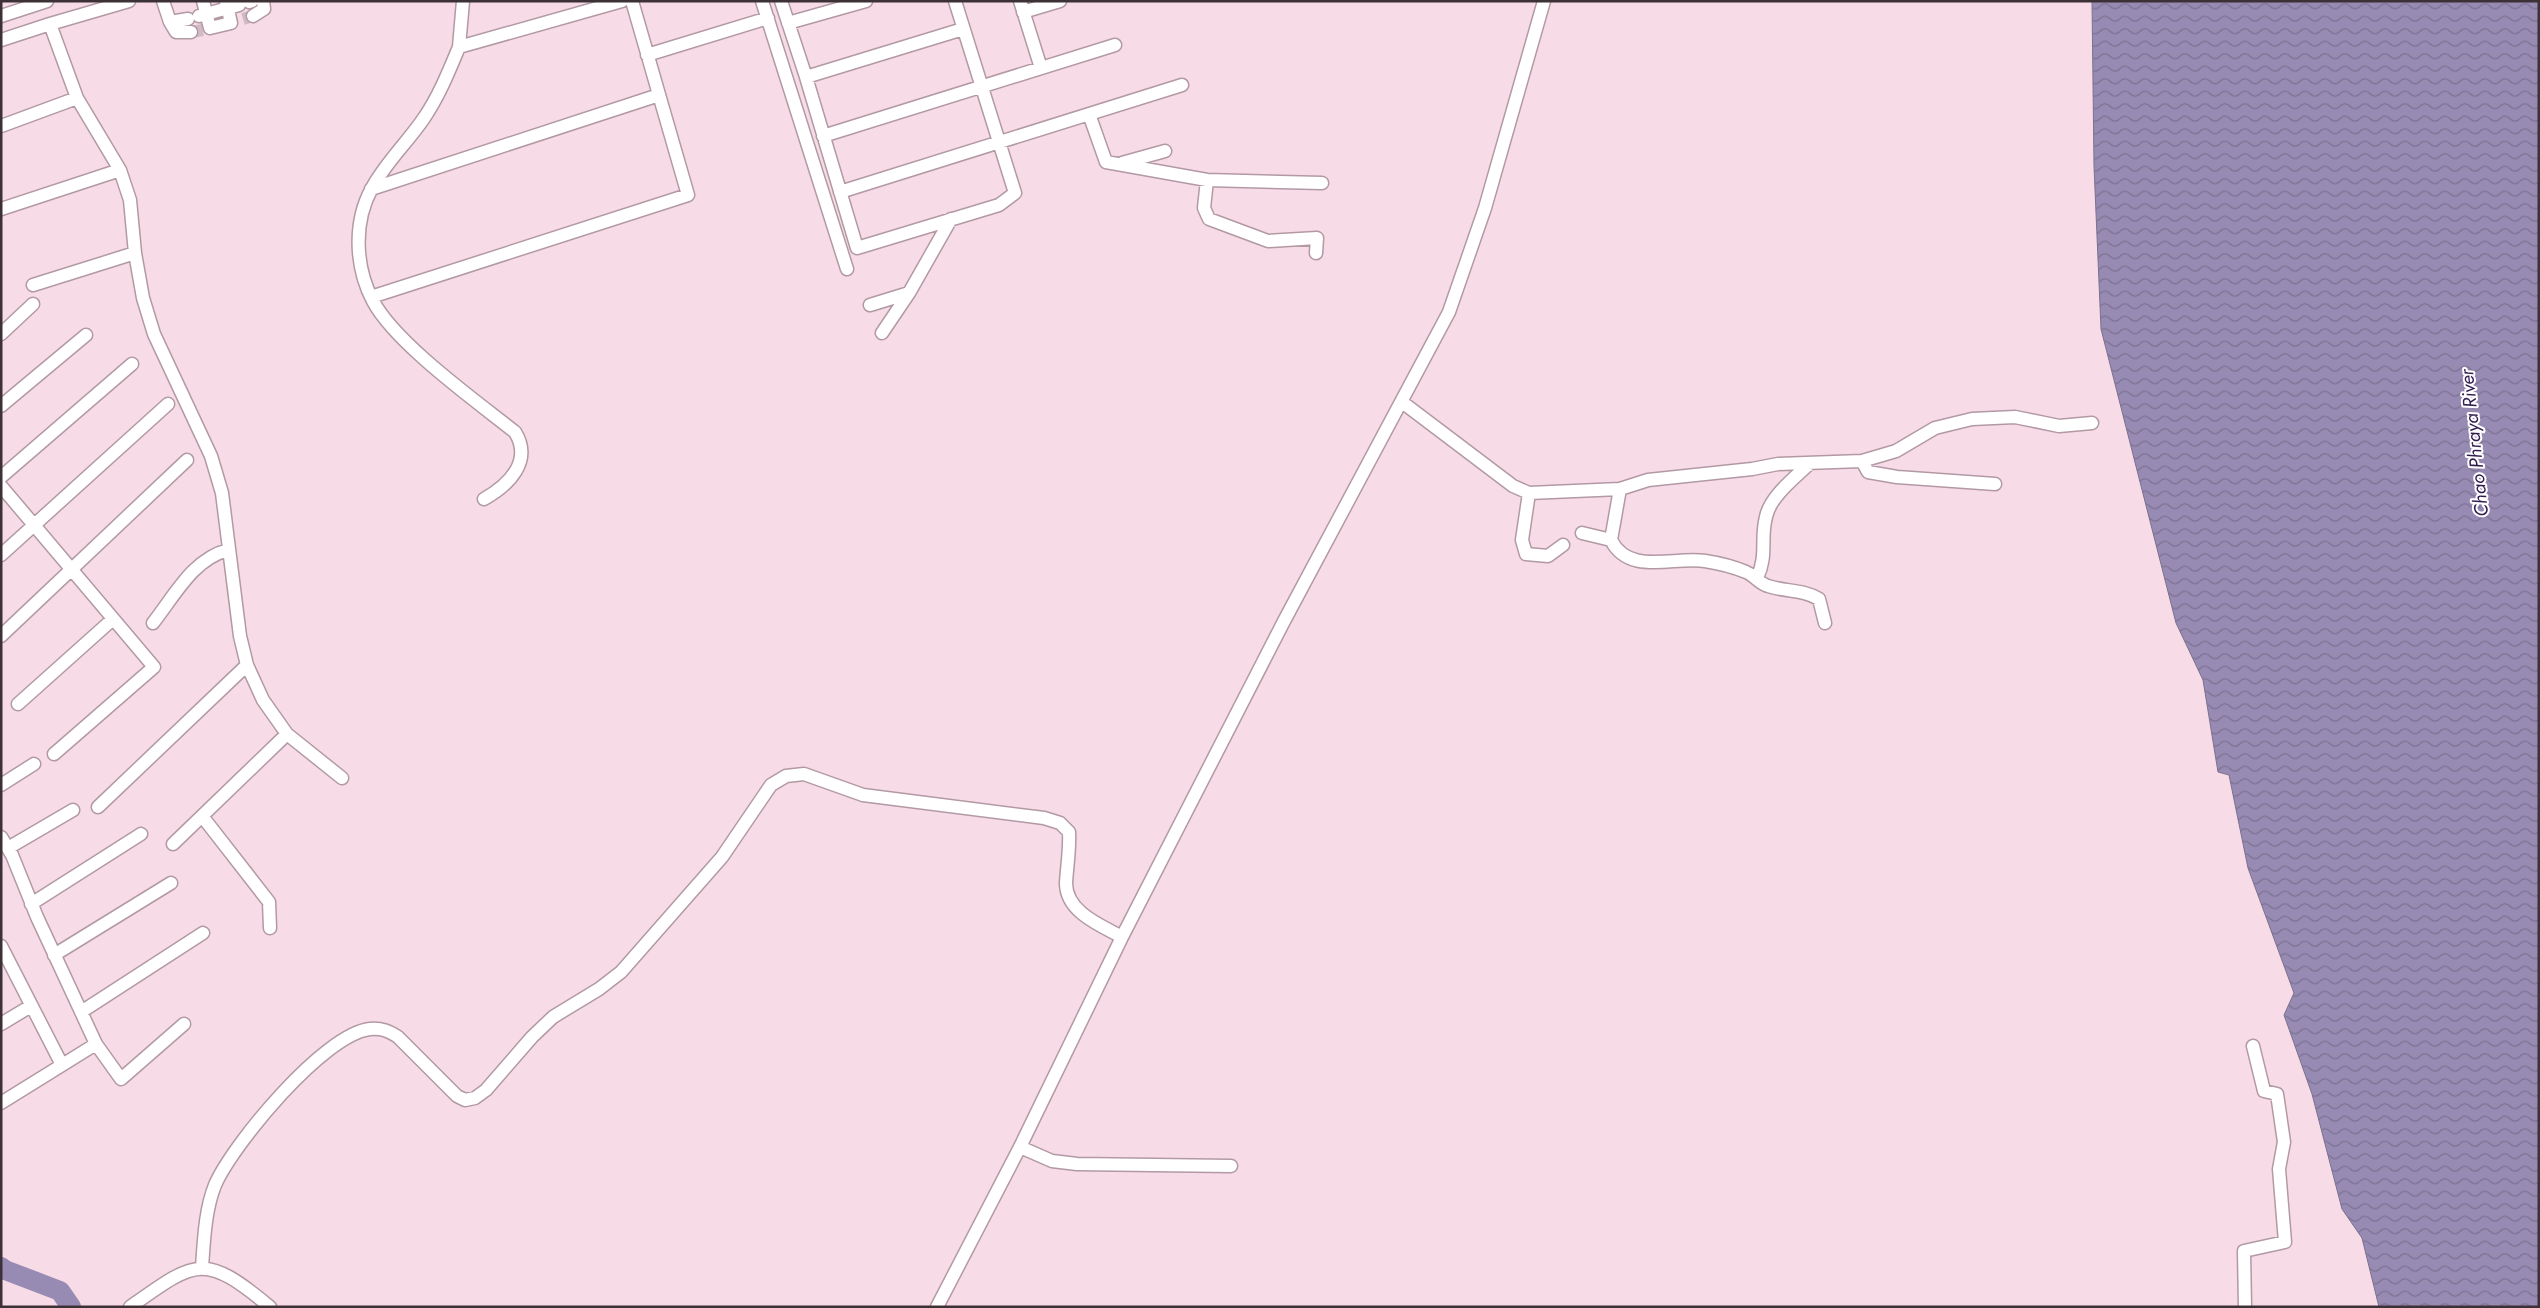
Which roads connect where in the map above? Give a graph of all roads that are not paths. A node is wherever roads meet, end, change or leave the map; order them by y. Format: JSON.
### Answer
{"nodes":[{"id":1,"x":47,"y":1,"type":"edge"},
{"id":2,"x":130,"y":1,"type":"edge"},
{"id":3,"x":163,"y":1,"type":"edge"},
{"id":4,"x":203,"y":1,"type":"edge"},
{"id":5,"x":263,"y":1,"type":"edge"},
{"id":6,"x":463,"y":1,"type":"edge"},
{"id":7,"x":622,"y":1,"type":"edge"},
{"id":8,"x":632,"y":1,"type":"edge"},
{"id":9,"x":762,"y":1,"type":"edge"},
{"id":10,"x":781,"y":1,"type":"edge"},
{"id":11,"x":866,"y":1,"type":"edge"},
{"id":12,"x":955,"y":1,"type":"edge"},
{"id":13,"x":1060,"y":1,"type":"edge"},
{"id":14,"x":1544,"y":1,"type":"edge"},
{"id":15,"x":239,"y":4,"type":"edge"},
{"id":16,"x":1022,"y":7,"type":"edge"},
{"id":17,"x":1,"y":16,"type":"edge"},
{"id":18,"x":198,"y":16,"type":"junction"},
{"id":19,"x":768,"y":18,"type":"junction"},
{"id":20,"x":242,"y":19,"type":"junction"},
{"id":21,"x":170,"y":22,"type":"junction"},
{"id":22,"x":788,"y":23,"type":"junction"},
{"id":23,"x":50,"y":24,"type":"junction"},
{"id":24,"x":963,"y":29,"type":"junction"},
{"id":25,"x":202,"y":30,"type":"junction"},
{"id":26,"x":1,"y":40,"type":"edge"},
{"id":27,"x":1115,"y":45,"type":"dead end"},
{"id":28,"x":459,"y":47,"type":"junction"},
{"id":29,"x":647,"y":55,"type":"junction"},
{"id":30,"x":1041,"y":68,"type":"junction"},
{"id":31,"x":806,"y":77,"type":"junction"},
{"id":32,"x":1182,"y":85,"type":"dead end"},
{"id":33,"x":982,"y":86,"type":"junction"},
{"id":34,"x":659,"y":95,"type":"junction"},
{"id":35,"x":77,"y":98,"type":"junction"},
{"id":36,"x":1089,"y":114,"type":"junction"},
{"id":37,"x":1,"y":126,"type":"edge"},
{"id":38,"x":823,"y":136,"type":"junction"},
{"id":39,"x":999,"y":142,"type":"junction"},
{"id":40,"x":1165,"y":152,"type":"dead end"},
{"id":41,"x":1117,"y":164,"type":"junction"},
{"id":42,"x":120,"y":170,"type":"junction"},
{"id":43,"x":1207,"y":180,"type":"junction"},
{"id":44,"x":1322,"y":183,"type":"dead end"},
{"id":45,"x":371,"y":190,"type":"junction"},
{"id":46,"x":840,"y":192,"type":"junction"},
{"id":47,"x":1,"y":209,"type":"edge"},
{"id":48,"x":951,"y":219,"type":"junction"},
{"id":49,"x":135,"y":253,"type":"junction"},
{"id":50,"x":1316,"y":253,"type":"dead end"},
{"id":51,"x":847,"y":269,"type":"dead end"},
{"id":52,"x":33,"y":285,"type":"dead end"},
{"id":53,"x":909,"y":293,"type":"junction"},
{"id":54,"x":371,"y":297,"type":"junction"},
{"id":55,"x":32,"y":304,"type":"dead end"},
{"id":56,"x":870,"y":304,"type":"dead end"},
{"id":57,"x":882,"y":333,"type":"dead end"},
{"id":58,"x":1,"y":334,"type":"edge"},
{"id":59,"x":86,"y":335,"type":"dead end"},
{"id":60,"x":132,"y":364,"type":"dead end"},
{"id":61,"x":1402,"y":402,"type":"junction"},
{"id":62,"x":168,"y":404,"type":"dead end"},
{"id":63,"x":1,"y":406,"type":"edge"},
{"id":64,"x":2092,"y":423,"type":"dead end"},
{"id":65,"x":187,"y":460,"type":"dead end"},
{"id":66,"x":1862,"y":461,"type":"junction"},
{"id":67,"x":1810,"y":463,"type":"junction"},
{"id":68,"x":1,"y":477,"type":"edge"},
{"id":69,"x":1995,"y":484,"type":"dead end"},
{"id":70,"x":1,"y":486,"type":"edge"},
{"id":71,"x":1620,"y":489,"type":"junction"},
{"id":72,"x":1529,"y":493,"type":"junction"},
{"id":73,"x":484,"y":499,"type":"dead end"},
{"id":74,"x":34,"y":525,"type":"junction"},
{"id":75,"x":1582,"y":533,"type":"dead end"},
{"id":76,"x":1611,"y":540,"type":"junction"},
{"id":77,"x":1562,"y":545,"type":"dead end"},
{"id":78,"x":228,"y":550,"type":"junction"},
{"id":79,"x":1,"y":555,"type":"edge"},
{"id":80,"x":71,"y":569,"type":"junction"},
{"id":81,"x":1758,"y":578,"type":"junction"},
{"id":82,"x":114,"y":619,"type":"junction"},
{"id":83,"x":153,"y":622,"type":"dead end"},
{"id":84,"x":1824,"y":623,"type":"dead end"},
{"id":85,"x":1,"y":636,"type":"edge"},
{"id":86,"x":246,"y":665,"type":"junction"},
{"id":87,"x":18,"y":704,"type":"dead end"},
{"id":88,"x":288,"y":734,"type":"junction"},
{"id":89,"x":54,"y":754,"type":"dead end"},
{"id":90,"x":34,"y":764,"type":"dead end"},
{"id":91,"x":342,"y":778,"type":"dead end"},
{"id":92,"x":1,"y":785,"type":"edge"},
{"id":93,"x":98,"y":807,"type":"dead end"},
{"id":94,"x":73,"y":810,"type":"dead end"},
{"id":95,"x":202,"y":816,"type":"junction"},
{"id":96,"x":141,"y":834,"type":"dead end"},
{"id":97,"x":1,"y":837,"type":"edge"},
{"id":98,"x":173,"y":844,"type":"dead end"},
{"id":99,"x":8,"y":848,"type":"junction"},
{"id":100,"x":171,"y":883,"type":"dead end"},
{"id":101,"x":31,"y":904,"type":"junction"},
{"id":102,"x":270,"y":928,"type":"dead end"},
{"id":103,"x":202,"y":933,"type":"dead end"},
{"id":104,"x":1122,"y":937,"type":"junction"},
{"id":105,"x":3,"y":953,"type":"edge"},
{"id":106,"x":54,"y":955,"type":"junction"},
{"id":107,"x":30,"y":1006,"type":"junction"},
{"id":108,"x":81,"y":1012,"type":"junction"},
{"id":109,"x":1,"y":1024,"type":"edge"},
{"id":110,"x":184,"y":1024,"type":"dead end"},
{"id":111,"x":96,"y":1044,"type":"junction"},
{"id":112,"x":2253,"y":1046,"type":"dead end"},
{"id":113,"x":62,"y":1065,"type":"junction"},
{"id":114,"x":1,"y":1103,"type":"edge"},
{"id":115,"x":1020,"y":1147,"type":"junction"},
{"id":116,"x":1231,"y":1166,"type":"dead end"},
{"id":117,"x":202,"y":1267,"type":"junction"},
{"id":118,"x":130,"y":1307,"type":"edge"},
{"id":119,"x":270,"y":1307,"type":"edge"},
{"id":120,"x":937,"y":1307,"type":"edge"},
{"id":121,"x":2245,"y":1307,"type":"edge"}],
"edges":[{"from":1,"to":17,"type":"street"},
{"from":2,"to":23,"type":"street"},
{"from":3,"to":21,"type":"street"},
{"from":4,"to":18,"type":"street"},
{"from":5,"to":20,"type":"street"},
{"from":6,"to":28,"type":"street"},
{"from":7,"to":28,"type":"street"},
{"from":8,"to":29,"type":"street"},
{"from":9,"to":19,"type":"street"},
{"from":10,"to":22,"type":"street"},
{"from":11,"to":22,"type":"street"},
{"from":12,"to":24,"type":"street"},
{"from":13,"to":16,"type":"street"},
{"from":14,"to":61,"type":"street"},
{"from":15,"to":18,"type":"street"},
{"from":15,"to":20,"type":"street"},
{"from":16,"to":30,"type":"street"},
{"from":18,"to":21,"type":"street"},
{"from":18,"to":25,"type":"street"},
{"from":19,"to":29,"type":"street"},
{"from":19,"to":51,"type":"street"},
{"from":20,"to":25,"type":"street"},
{"from":21,"to":25,"type":"street"},
{"from":22,"to":31,"type":"street"},
{"from":23,"to":26,"type":"street"},
{"from":23,"to":35,"type":"street"},
{"from":24,"to":31,"type":"street"},
{"from":24,"to":33,"type":"street"},
{"from":27,"to":30,"type":"street"},
{"from":28,"to":45,"type":"street"},
{"from":29,"to":34,"type":"street"},
{"from":30,"to":33,"type":"street"},
{"from":31,"to":38,"type":"street"},
{"from":32,"to":36,"type":"street"},
{"from":33,"to":38,"type":"street"},
{"from":33,"to":39,"type":"street"},
{"from":34,"to":45,"type":"street"},
{"from":34,"to":54,"type":"street"},
{"from":35,"to":37,"type":"street"},
{"from":35,"to":42,"type":"street"},
{"from":36,"to":39,"type":"street"},
{"from":36,"to":41,"type":"street"},
{"from":38,"to":46,"type":"street"},
{"from":39,"to":46,"type":"street"},
{"from":39,"to":48,"type":"street"},
{"from":40,"to":41,"type":"street"},
{"from":41,"to":43,"type":"street"},
{"from":42,"to":47,"type":"street"},
{"from":42,"to":49,"type":"street"},
{"from":43,"to":44,"type":"street"},
{"from":43,"to":50,"type":"street"},
{"from":45,"to":54,"type":"street"},
{"from":46,"to":48,"type":"street"},
{"from":48,"to":53,"type":"street"},
{"from":49,"to":52,"type":"street"},
{"from":49,"to":78,"type":"street"},
{"from":53,"to":56,"type":"street"},
{"from":53,"to":57,"type":"street"},
{"from":54,"to":73,"type":"street"},
{"from":55,"to":58,"type":"street"},
{"from":59,"to":63,"type":"street"},
{"from":60,"to":68,"type":"street"},
{"from":61,"to":72,"type":"street"},
{"from":61,"to":104,"type":"street"},
{"from":62,"to":74,"type":"street"},
{"from":64,"to":66,"type":"street"},
{"from":65,"to":80,"type":"street"},
{"from":66,"to":67,"type":"street"},
{"from":66,"to":69,"type":"street"},
{"from":67,"to":71,"type":"street"},
{"from":67,"to":81,"type":"street"},
{"from":70,"to":74,"type":"street"},
{"from":71,"to":72,"type":"street"},
{"from":71,"to":76,"type":"street"},
{"from":72,"to":77,"type":"street"},
{"from":74,"to":79,"type":"street"},
{"from":74,"to":80,"type":"street"},
{"from":75,"to":76,"type":"street"},
{"from":76,"to":81,"type":"street"},
{"from":78,"to":83,"type":"street"},
{"from":78,"to":86,"type":"street"},
{"from":80,"to":82,"type":"street"},
{"from":80,"to":85,"type":"street"},
{"from":81,"to":84,"type":"street"},
{"from":82,"to":87,"type":"street"},
{"from":82,"to":89,"type":"street"},
{"from":86,"to":88,"type":"street"},
{"from":86,"to":93,"type":"street"},
{"from":88,"to":91,"type":"street"},
{"from":88,"to":95,"type":"street"},
{"from":90,"to":92,"type":"street"},
{"from":94,"to":99,"type":"street"},
{"from":95,"to":98,"type":"street"},
{"from":95,"to":102,"type":"street"},
{"from":96,"to":101,"type":"street"},
{"from":97,"to":99,"type":"street"},
{"from":99,"to":101,"type":"street"},
{"from":100,"to":106,"type":"street"},
{"from":101,"to":106,"type":"street"},
{"from":103,"to":108,"type":"street"},
{"from":104,"to":115,"type":"street"},
{"from":104,"to":117,"type":"street"},
{"from":105,"to":107,"type":"street"},
{"from":106,"to":108,"type":"street"},
{"from":107,"to":109,"type":"street"},
{"from":107,"to":113,"type":"street"},
{"from":108,"to":111,"type":"street"},
{"from":110,"to":111,"type":"street"},
{"from":111,"to":113,"type":"street"},
{"from":112,"to":121,"type":"street"},
{"from":113,"to":114,"type":"street"},
{"from":115,"to":116,"type":"street"},
{"from":115,"to":120,"type":"street"},
{"from":117,"to":118,"type":"street"},
{"from":117,"to":119,"type":"street"}]}
